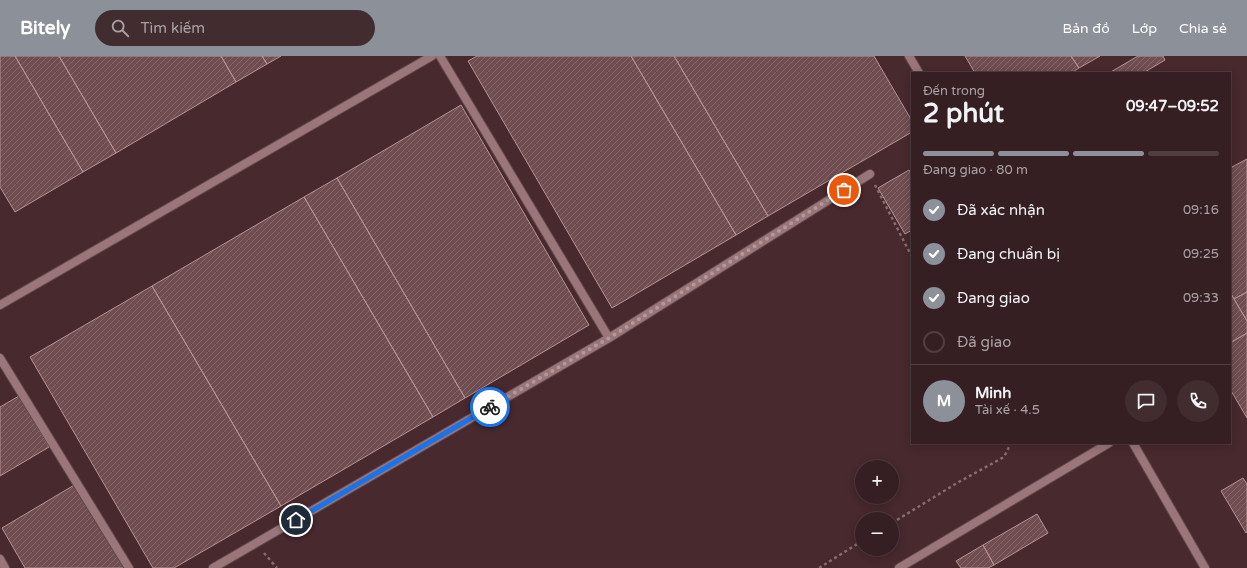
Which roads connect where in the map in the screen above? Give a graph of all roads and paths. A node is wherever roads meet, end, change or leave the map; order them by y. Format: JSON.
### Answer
{"nodes":[{"id":1,"x":432,"y":56,"type":"edge"},
{"id":2,"x":440,"y":56,"type":"edge"},
{"id":3,"x":909,"y":56,"type":"edge"},
{"id":4,"x":918,"y":72,"type":"edge"},
{"id":5,"x":870,"y":174,"type":"joint"},
{"id":6,"x":911,"y":256,"type":"edge"},
{"id":7,"x":0,"y":305,"type":"edge"},
{"id":8,"x":609,"y":338,"type":"junction"},
{"id":9,"x":0,"y":358,"type":"edge"},
{"id":10,"x":1010,"y":444,"type":"edge"},
{"id":11,"x":1108,"y":444,"type":"edge"},
{"id":12,"x":1134,"y":444,"type":"edge"},
{"id":13,"x":899,"y":519,"type":"edge"},
{"id":14,"x":256,"y":543,"type":"junction"},
{"id":15,"x":855,"y":545,"type":"edge"},
{"id":16,"x":0,"y":559,"type":"edge"},
{"id":17,"x":5,"y":568,"type":"edge"},
{"id":18,"x":129,"y":568,"type":"edge"},
{"id":19,"x":213,"y":568,"type":"edge"},
{"id":20,"x":277,"y":568,"type":"edge"},
{"id":21,"x":819,"y":568,"type":"edge"},
{"id":22,"x":900,"y":568,"type":"edge"},
{"id":23,"x":1205,"y":568,"type":"edge"}],
"edges":[{"from":1,"to":7,"type":"lane"},
{"from":2,"to":8,"type":"lane"},
{"from":3,"to":4,"type":"lane"},
{"from":5,"to":6,"type":"path"},
{"from":5,"to":8,"type":"lane"},
{"from":8,"to":14,"type":"lane"},
{"from":9,"to":18,"type":"lane"},
{"from":10,"to":13,"type":"path"},
{"from":11,"to":22,"type":"lane"},
{"from":12,"to":23,"type":"lane"},
{"from":14,"to":19,"type":"lane"},
{"from":14,"to":20,"type":"path"},
{"from":15,"to":21,"type":"path"},
{"from":16,"to":17,"type":"lane"}]}
